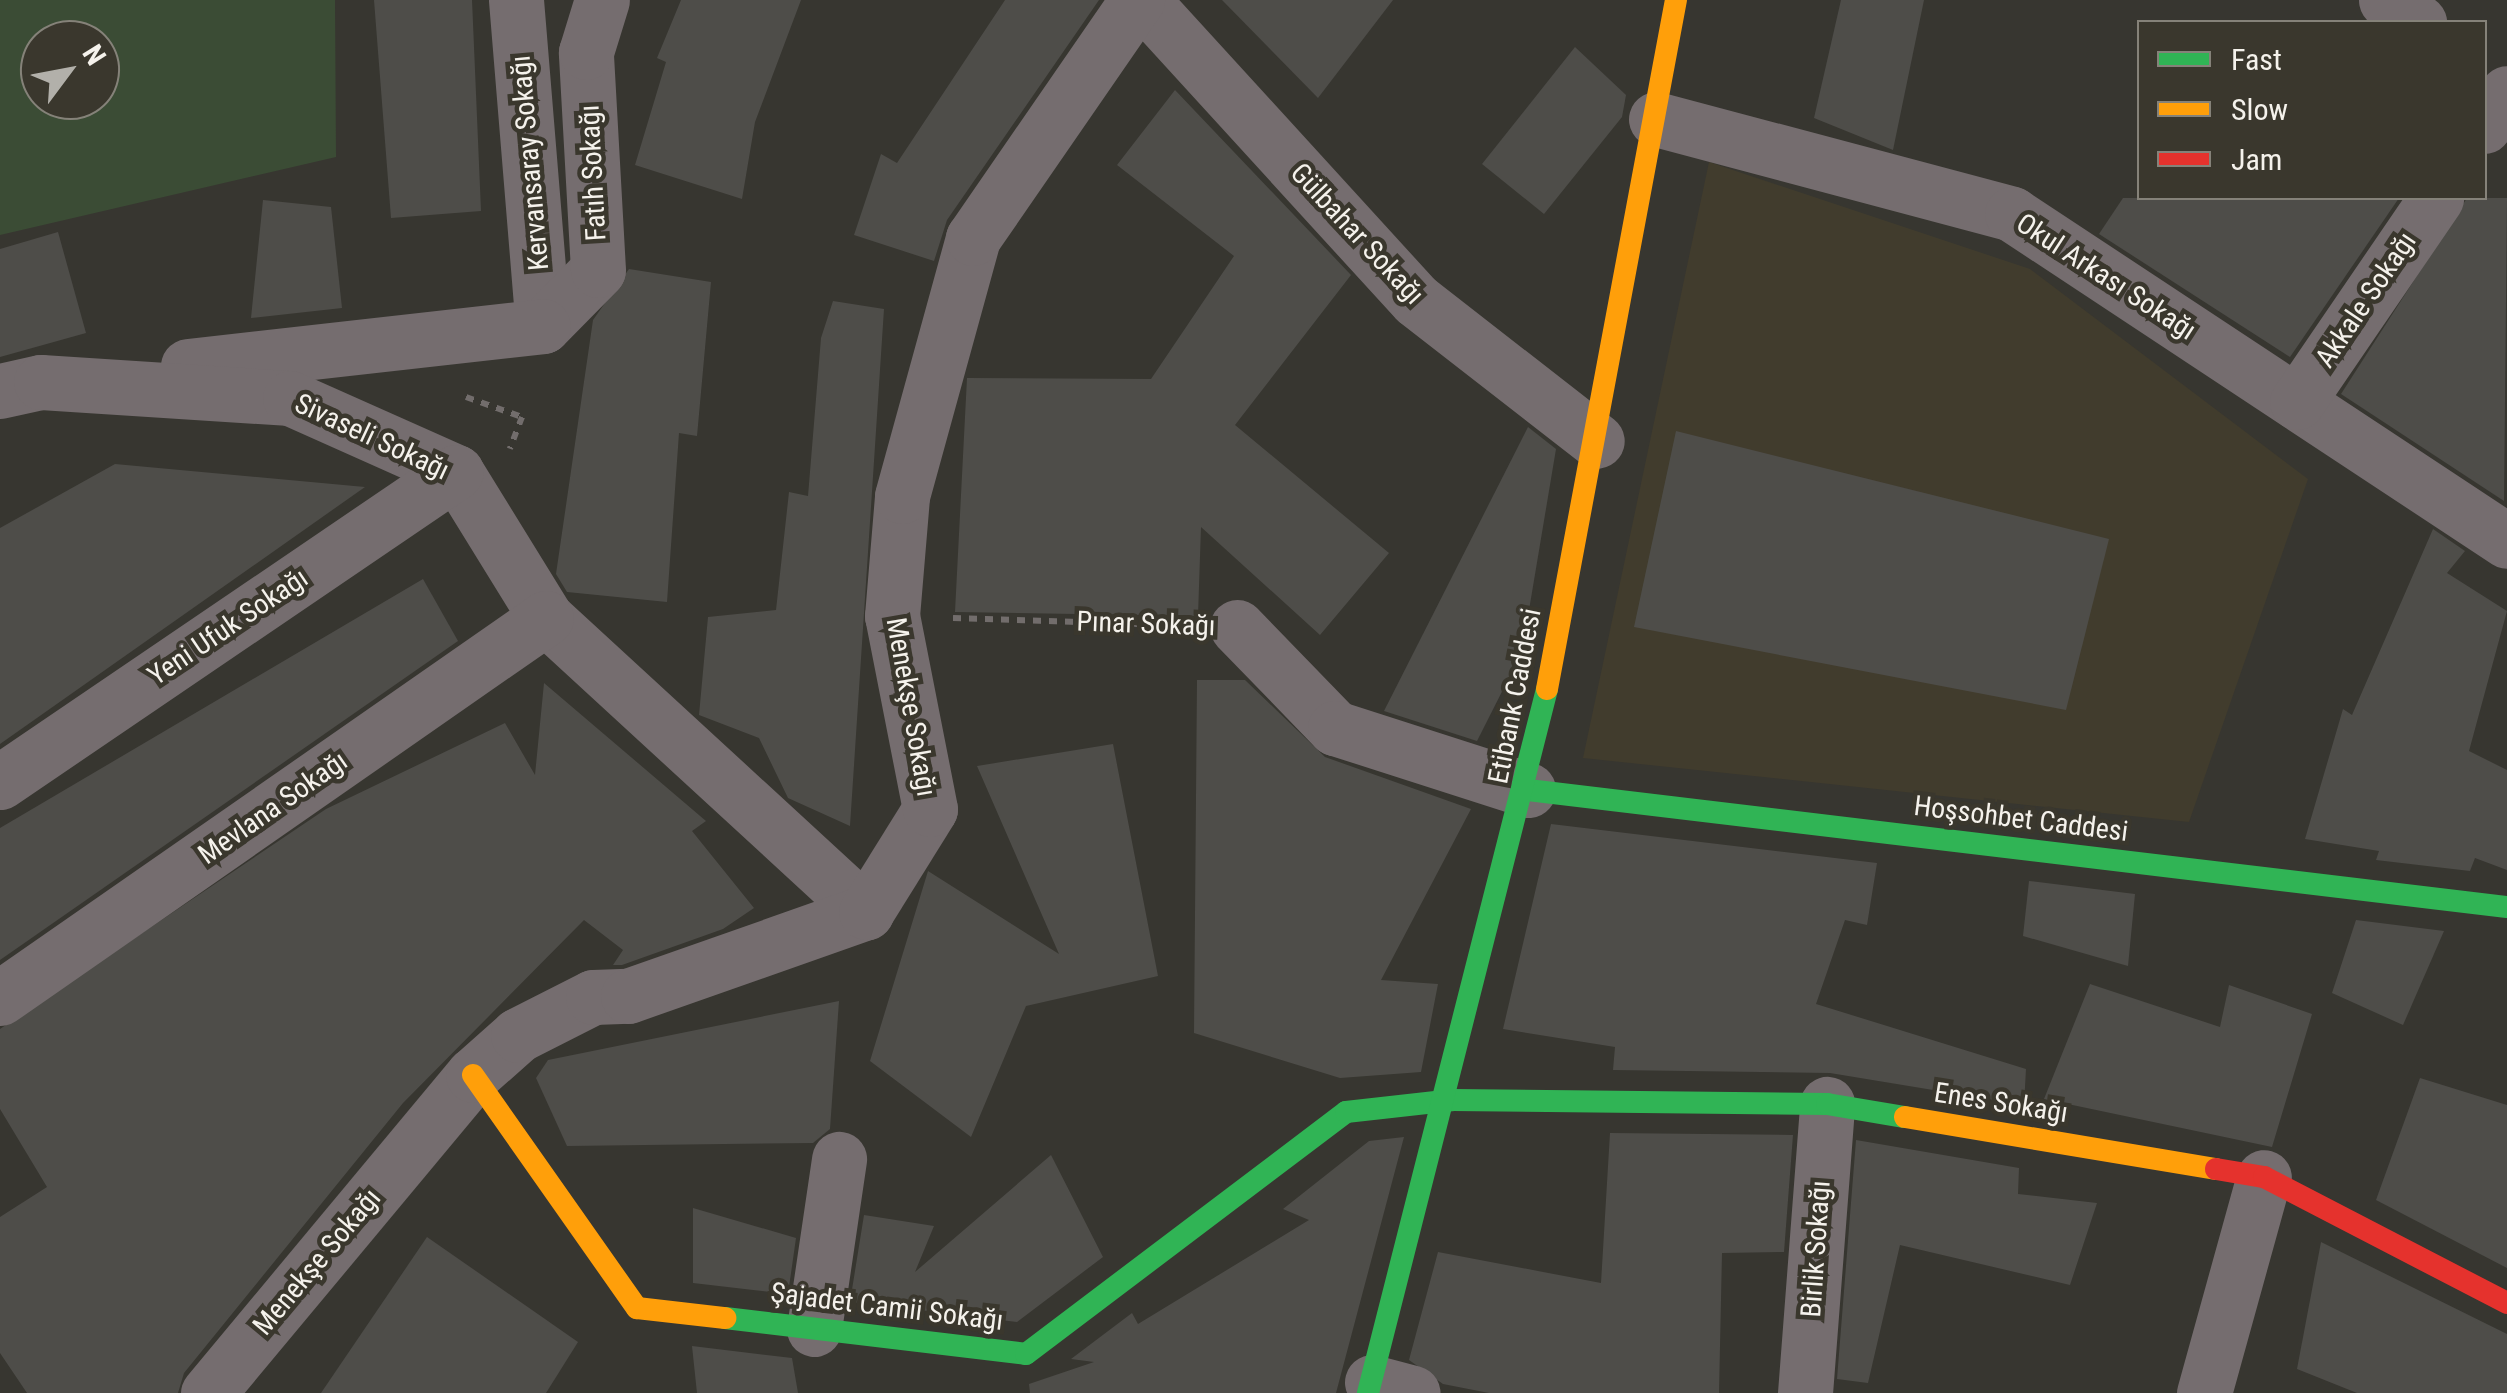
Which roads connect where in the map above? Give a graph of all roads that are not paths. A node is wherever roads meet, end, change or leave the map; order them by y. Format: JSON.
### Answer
{"nodes":[{"id":1,"x":516,"y":0,"type":"edge"},
{"id":2,"x":602,"y":0,"type":"edge"},
{"id":3,"x":1140,"y":0,"type":"edge"},
{"id":4,"x":1676,"y":0,"type":"edge"},
{"id":5,"x":2386,"y":0,"type":"edge"},
{"id":6,"x":2416,"y":20,"type":"edge"},
{"id":7,"x":2507,"y":92,"type":"edge"},
{"id":8,"x":1656,"y":120,"type":"junction"},
{"id":9,"x":2487,"y":122,"type":"edge"},
{"id":10,"x":2435,"y":200,"type":"edge"},
{"id":11,"x":543,"y":326,"type":"junction"},
{"id":12,"x":20,"y":386,"type":"edge"},
{"id":13,"x":2297,"y":402,"type":"junction"},
{"id":14,"x":1597,"y":441,"type":"junction"},
{"id":15,"x":476,"y":461,"type":"junction"},
{"id":16,"x":2507,"y":542,"type":"edge"},
{"id":17,"x":546,"y":618,"type":"junction"},
{"id":18,"x":1237,"y":627,"type":"road end"},
{"id":19,"x":0,"y":782,"type":"edge"},
{"id":20,"x":1528,"y":790,"type":"junction"},
{"id":21,"x":2507,"y":907,"type":"edge"},
{"id":22,"x":866,"y":912,"type":"junction"},
{"id":23,"x":0,"y":998,"type":"edge"},
{"id":24,"x":473,"y":1076,"type":"junction"},
{"id":25,"x":1453,"y":1100,"type":"junction"},
{"id":26,"x":1826,"y":1104,"type":"junction"},
{"id":27,"x":839,"y":1159,"type":"dead end"},
{"id":28,"x":2264,"y":1176,"type":"junction"},
{"id":29,"x":2507,"y":1304,"type":"edge"},
{"id":30,"x":814,"y":1329,"type":"junction"},
{"id":31,"x":1384,"y":1389,"type":"edge"},
{"id":32,"x":208,"y":1393,"type":"edge"},
{"id":33,"x":1805,"y":1393,"type":"edge"},
{"id":34,"x":2204,"y":1393,"type":"edge"}],
"edges":[{"from":1,"to":11,"type":"street","name":"Kervansaray Sokağı"},
{"from":2,"to":11,"type":"street","name":"Fatıh Sokağı"},
{"from":3,"to":14,"type":"street","name":"Gülbahar Sokağı"},
{"from":3,"to":22,"type":"street","name":"Menekşe Sokağı"},
{"from":4,"to":8,"type":"street","name":"Etibank Caddesi"},
{"from":5,"to":6,"type":"street"},
{"from":7,"to":9,"type":"street"},
{"from":8,"to":13,"type":"street","name":"Okul Arkası Sokağı"},
{"from":8,"to":14,"type":"street","name":"Etibank Caddesi"},
{"from":10,"to":13,"type":"street","name":"Akkale Sokağı"},
{"from":11,"to":12,"type":"street"},
{"from":12,"to":15,"type":"street","name":"Sivaseli Sokağı"},
{"from":13,"to":16,"type":"street","name":"Okul Arkası Sokağı"},
{"from":14,"to":20,"type":"street","name":"Etibank Caddesi"},
{"from":15,"to":17,"type":"street","name":"Sivaseli Sokağı"},
{"from":15,"to":19,"type":"street","name":"Yeni Ufuk Sokağı"},
{"from":17,"to":22,"type":"street","name":"Sivaseli Sokağı"},
{"from":17,"to":23,"type":"street","name":"Mevlana Sokağı"},
{"from":18,"to":20,"type":"street","name":"Pınar Sokağı"},
{"from":20,"to":21,"type":"street","name":"Hoşsohbet Caddesi"},
{"from":20,"to":25,"type":"street","name":"Etibank Caddesi"},
{"from":22,"to":24,"type":"street","name":"Menekşe Sokağı"},
{"from":24,"to":30,"type":"street","name":"Şajadet Camii Sokağı"},
{"from":24,"to":32,"type":"street","name":"Menekşe Sokağı"},
{"from":25,"to":26,"type":"street","name":"Enes Sokağı"},
{"from":25,"to":30,"type":"street","name":"Şajadet Camii Sokağı"},
{"from":25,"to":31,"type":"street","name":"Etibank Caddesi"},
{"from":26,"to":28,"type":"street","name":"Enes Sokağı"},
{"from":26,"to":33,"type":"street","name":"Birlik Sokağı"},
{"from":27,"to":30,"type":"street"},
{"from":28,"to":29,"type":"street","name":"Enes Sokağı"},
{"from":28,"to":34,"type":"street"}]}
